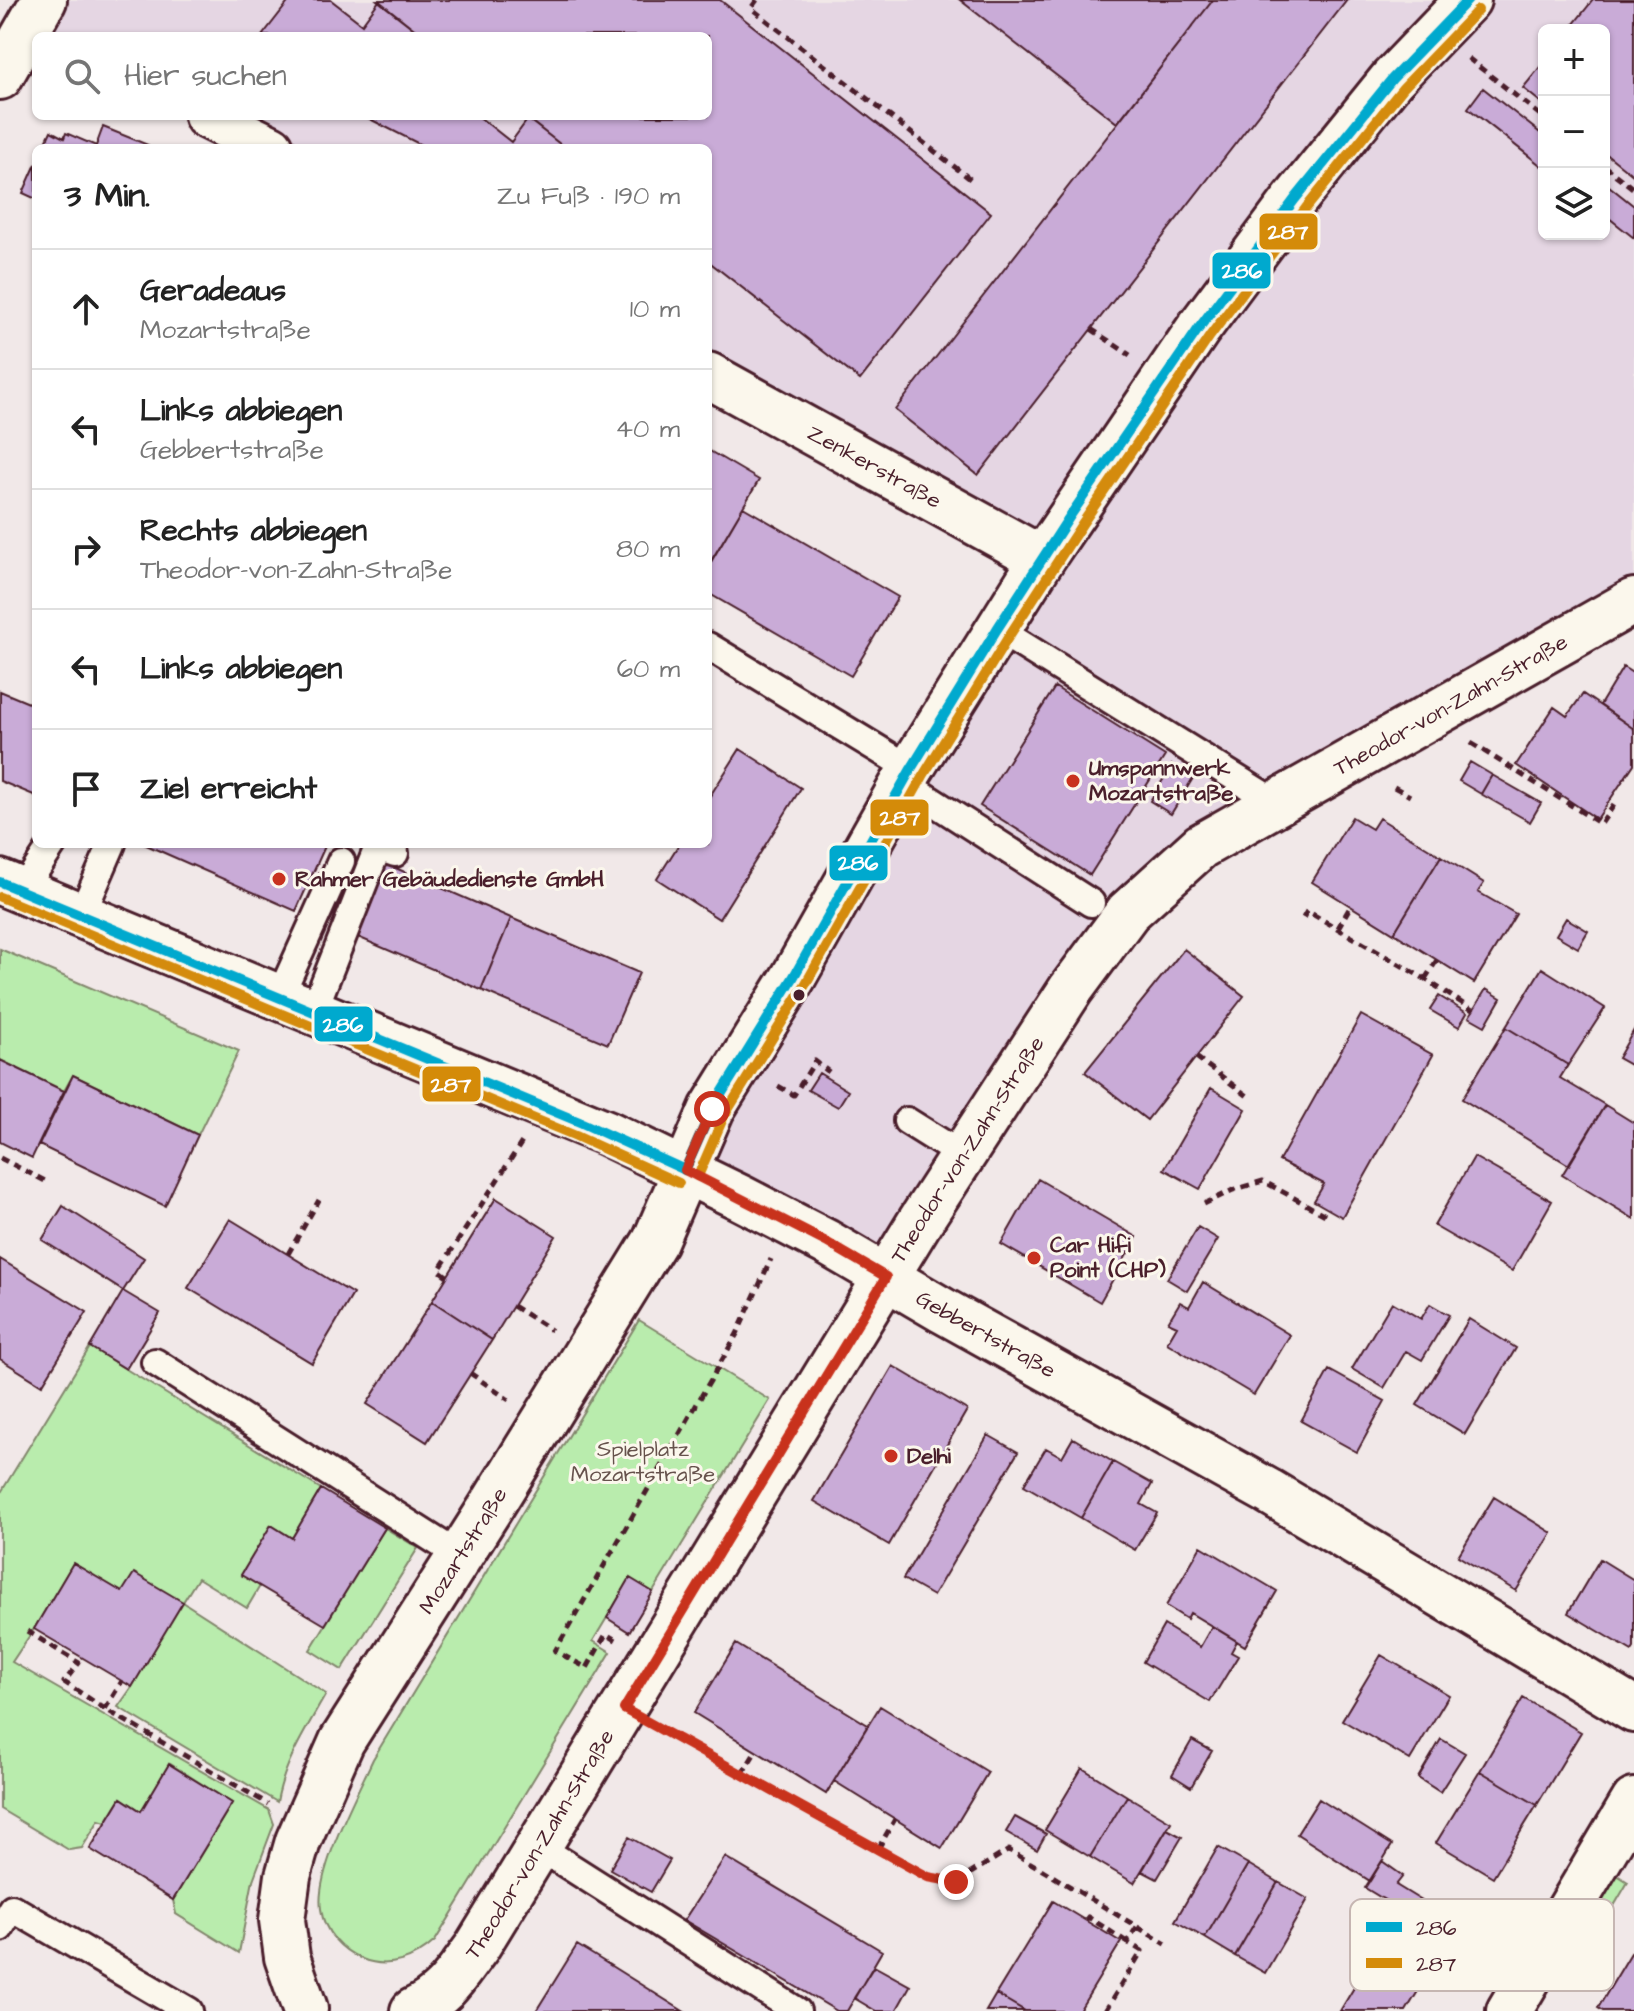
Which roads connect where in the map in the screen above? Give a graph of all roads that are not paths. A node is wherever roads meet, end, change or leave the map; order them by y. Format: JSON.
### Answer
{"nodes":[{"id":1,"x":1468,"y":0,"type":"edge"},
{"id":2,"x":36,"y":22,"type":"edge"},
{"id":3,"x":0,"y":77,"type":"edge"},
{"id":4,"x":215,"y":120,"type":"edge"},
{"id":5,"x":263,"y":144,"type":"edge"},
{"id":6,"x":712,"y":377,"type":"edge"},
{"id":7,"x":1042,"y":559,"type":"junction"},
{"id":8,"x":1634,"y":601,"type":"edge"},
{"id":9,"x":997,"y":629,"type":"junction"},
{"id":10,"x":712,"y":649,"type":"edge"},
{"id":11,"x":908,"y":776,"type":"junction"},
{"id":12,"x":1276,"y":803,"type":"junction"},
{"id":13,"x":49,"y":848,"type":"edge"},
{"id":14,"x":110,"y":848,"type":"edge"},
{"id":15,"x":377,"y":848,"type":"edge"},
{"id":16,"x":381,"y":848,"type":"edge"},
{"id":17,"x":395,"y":853,"type":"dead end"},
{"id":18,"x":341,"y":861,"type":"dead end"},
{"id":19,"x":11,"y":887,"type":"edge"},
{"id":20,"x":1091,"y":903,"type":"dead end"},
{"id":21,"x":81,"y":916,"type":"junction"},
{"id":22,"x":296,"y":1005,"type":"junction"},
{"id":23,"x":907,"y":1121,"type":"dead end"},
{"id":24,"x":963,"y":1156,"type":"junction"},
{"id":25,"x":685,"y":1170,"type":"junction"},
{"id":26,"x":886,"y":1277,"type":"junction"},
{"id":27,"x":155,"y":1362,"type":"dead end"},
{"id":28,"x":460,"y":1556,"type":"junction"},
{"id":29,"x":1634,"y":1710,"type":"edge"},
{"id":30,"x":1634,"y":1801,"type":"edge"},
{"id":31,"x":539,"y":1847,"type":"junction"},
{"id":32,"x":1576,"y":1899,"type":"edge"},
{"id":33,"x":0,"y":1928,"type":"edge"},
{"id":34,"x":1521,"y":1991,"type":"edge"},
{"id":35,"x":308,"y":2010,"type":"edge"},
{"id":36,"x":189,"y":2011,"type":"edge"},
{"id":37,"x":413,"y":2011,"type":"edge"},
{"id":38,"x":797,"y":2011,"type":"edge"},
{"id":39,"x":1509,"y":2011,"type":"edge"}],
"edges":[{"from":1,"to":7,"type":"street","name":"Mozartstraße"},
{"from":2,"to":3,"type":"street"},
{"from":4,"to":5,"type":"street"},
{"from":6,"to":7,"type":"street","name":"Zenkerstraße"},
{"from":7,"to":9,"type":"street","name":"Mozartstraße"},
{"from":8,"to":12,"type":"street","name":"Theodor-von-Zahn-Straße"},
{"from":9,"to":11,"type":"street","name":"Mozartstraße"},
{"from":9,"to":12,"type":"lane"},
{"from":10,"to":11,"type":"lane"},
{"from":11,"to":20,"type":"lane"},
{"from":11,"to":25,"type":"street","name":"Mozartstraße"},
{"from":12,"to":24,"type":"street","name":"Theodor-von-Zahn-Straße"},
{"from":13,"to":19,"type":"lane"},
{"from":14,"to":21,"type":"lane"},
{"from":15,"to":22,"type":"lane"},
{"from":16,"to":17,"type":"lane"},
{"from":18,"to":22,"type":"lane"},
{"from":19,"to":21,"type":"street","name":"Gebbertstraße"},
{"from":21,"to":22,"type":"street","name":"Gebbertstraße"},
{"from":22,"to":25,"type":"street","name":"Gebbertstraße"},
{"from":23,"to":24,"type":"lane"},
{"from":24,"to":26,"type":"street","name":"Theodor-von-Zahn-Straße"},
{"from":25,"to":26,"type":"street","name":"Gebbertstraße"},
{"from":25,"to":28,"type":"street","name":"Mozartstraße"},
{"from":26,"to":29,"type":"street","name":"Gebbertstraße"},
{"from":26,"to":31,"type":"street","name":"Theodor-von-Zahn-Straße"},
{"from":27,"to":28,"type":"lane"},
{"from":28,"to":35,"type":"street","name":"Mozartstraße"},
{"from":30,"to":32,"type":"street"},
{"from":31,"to":37,"type":"street","name":"Theodor-von-Zahn-Straße"},
{"from":31,"to":38,"type":"lane"},
{"from":33,"to":36,"type":"lane"},
{"from":34,"to":39,"type":"street"}]}
